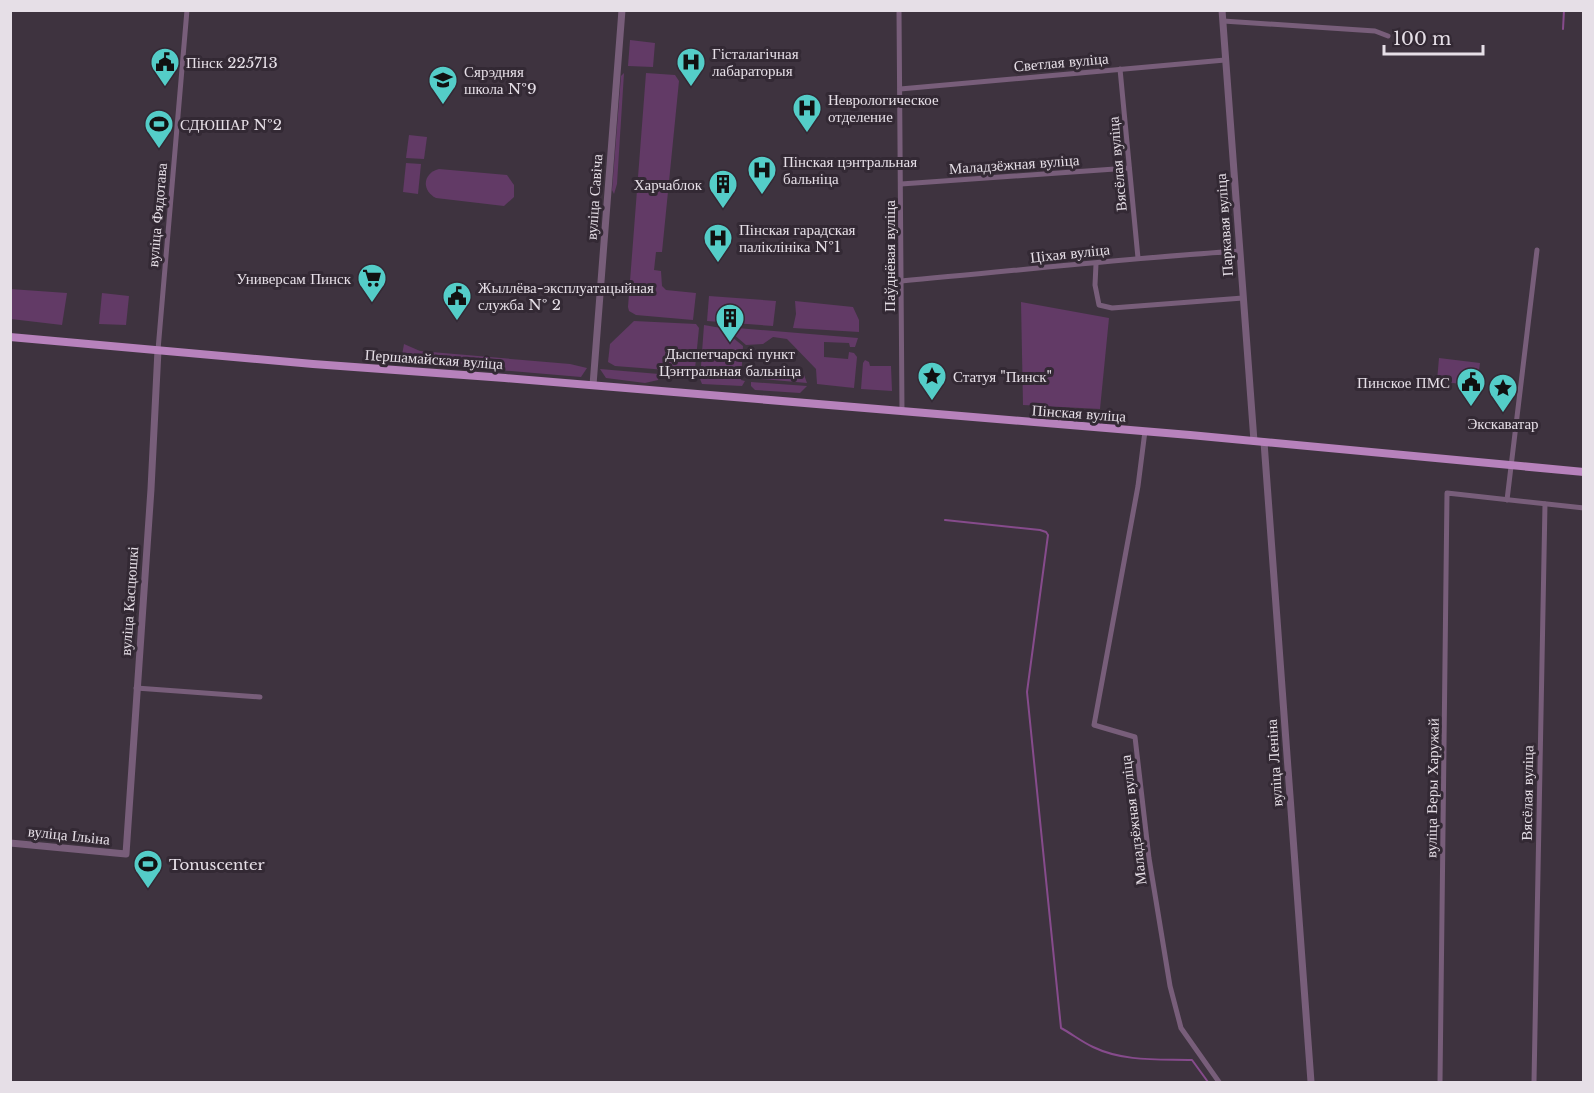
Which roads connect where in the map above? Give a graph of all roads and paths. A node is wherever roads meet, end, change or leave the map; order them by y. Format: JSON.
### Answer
{"nodes":[{"id":1,"x":187,"y":10,"type":"edge"},
{"id":2,"x":622,"y":10,"type":"edge"},
{"id":3,"x":899,"y":10,"type":"edge"},
{"id":4,"x":1222,"y":10,"type":"edge"},
{"id":5,"x":1222,"y":21,"type":"junction"},
{"id":6,"x":1388,"y":36,"type":"dead end"},
{"id":7,"x":1225,"y":60,"type":"junction"},
{"id":8,"x":1120,"y":69,"type":"junction"},
{"id":9,"x":900,"y":88,"type":"junction"},
{"id":10,"x":1129,"y":168,"type":"junction"},
{"id":11,"x":901,"y":184,"type":"junction"},
{"id":12,"x":1240,"y":250,"type":"junction"},
{"id":13,"x":1537,"y":250,"type":"dead end"},
{"id":14,"x":1138,"y":258,"type":"junction"},
{"id":15,"x":1096,"y":264,"type":"junction"},
{"id":16,"x":902,"y":281,"type":"junction"},
{"id":17,"x":1244,"y":298,"type":"junction"},
{"id":18,"x":10,"y":337,"type":"edge"},
{"id":19,"x":158,"y":350,"type":"junction"},
{"id":20,"x":593,"y":385,"type":"junction"},
{"id":21,"x":856,"y":408,"type":"joint"},
{"id":22,"x":902,"y":412,"type":"junction"},
{"id":23,"x":1145,"y":431,"type":"junction"},
{"id":24,"x":1254,"y":441,"type":"junction"},
{"id":25,"x":1264,"y":442,"type":"junction"},
{"id":26,"x":1510,"y":465,"type":"junction"},
{"id":27,"x":1584,"y":472,"type":"edge"},
{"id":28,"x":1507,"y":500,"type":"junction"},
{"id":29,"x":1545,"y":504,"type":"junction"},
{"id":30,"x":1584,"y":508,"type":"edge"},
{"id":31,"x":136,"y":688,"type":"junction"},
{"id":32,"x":260,"y":697,"type":"dead end"},
{"id":33,"x":10,"y":843,"type":"edge"},
{"id":34,"x":126,"y":854,"type":"joint"},
{"id":35,"x":1219,"y":1083,"type":"edge"},
{"id":36,"x":1311,"y":1083,"type":"edge"},
{"id":37,"x":1440,"y":1083,"type":"edge"},
{"id":38,"x":1534,"y":1083,"type":"edge"}],
"edges":[{"from":1,"to":19,"type":"street","name":"вуліца Фядотава"},
{"from":2,"to":20,"type":"street","name":"вуліца Савіча"},
{"from":3,"to":9,"type":"street","name":"Паўднёвая вуліца"},
{"from":4,"to":5,"type":"street","name":"Паркавая вуліца"},
{"from":5,"to":6,"type":"street"},
{"from":5,"to":7,"type":"street","name":"Паркавая вуліца"},
{"from":7,"to":8,"type":"street","name":"Светлая вуліца"},
{"from":7,"to":12,"type":"street","name":"Паркавая вуліца"},
{"from":8,"to":9,"type":"street","name":"Светлая вуліца"},
{"from":8,"to":10,"type":"street","name":"Вясёлая вуліца"},
{"from":9,"to":11,"type":"street","name":"Паўднёвая вуліца"},
{"from":10,"to":11,"type":"street","name":"Маладзёжная вуліца"},
{"from":10,"to":14,"type":"street","name":"Вясёлая вуліца"},
{"from":11,"to":16,"type":"street","name":"Паўднёвая вуліца"},
{"from":12,"to":14,"type":"street","name":"Ціхая вуліца"},
{"from":12,"to":17,"type":"street","name":"Паркавая вуліца"},
{"from":13,"to":26,"type":"street"},
{"from":14,"to":15,"type":"street","name":"Ціхая вуліца"},
{"from":15,"to":16,"type":"street","name":"Ціхая вуліца"},
{"from":15,"to":17,"type":"street"},
{"from":16,"to":22,"type":"street","name":"Паўднёвая вуліца"},
{"from":17,"to":24,"type":"street","name":"Паркавая вуліца"},
{"from":18,"to":19,"type":"main road","name":"Першамайская вуліца"},
{"from":19,"to":20,"type":"main road","name":"Першамайская вуліца"},
{"from":19,"to":31,"type":"street","name":"вуліца Касцюшкі"},
{"from":20,"to":21,"type":"main road","name":"Першамайская вуліца"},
{"from":21,"to":22,"type":"main road","name":"Пінская вуліца"},
{"from":22,"to":23,"type":"main road","name":"Пінская вуліца"},
{"from":23,"to":24,"type":"main road","name":"Пінская вуліца"},
{"from":23,"to":35,"type":"street","name":"Маладзёжная вуліца"},
{"from":24,"to":25,"type":"main road","name":"Пінская вуліца"},
{"from":25,"to":26,"type":"main road"},
{"from":25,"to":36,"type":"street","name":"вуліца Леніна"},
{"from":26,"to":27,"type":"main road"},
{"from":26,"to":28,"type":"street"},
{"from":28,"to":29,"type":"street"},
{"from":28,"to":37,"type":"street","name":"вуліца Веры Харужай"},
{"from":29,"to":30,"type":"street"},
{"from":29,"to":38,"type":"street","name":"Вясёлая вуліца"},
{"from":31,"to":32,"type":"street"},
{"from":31,"to":34,"type":"street","name":"вуліца Касцюшкі"},
{"from":33,"to":34,"type":"street","name":"вуліца Ільіна"}]}
